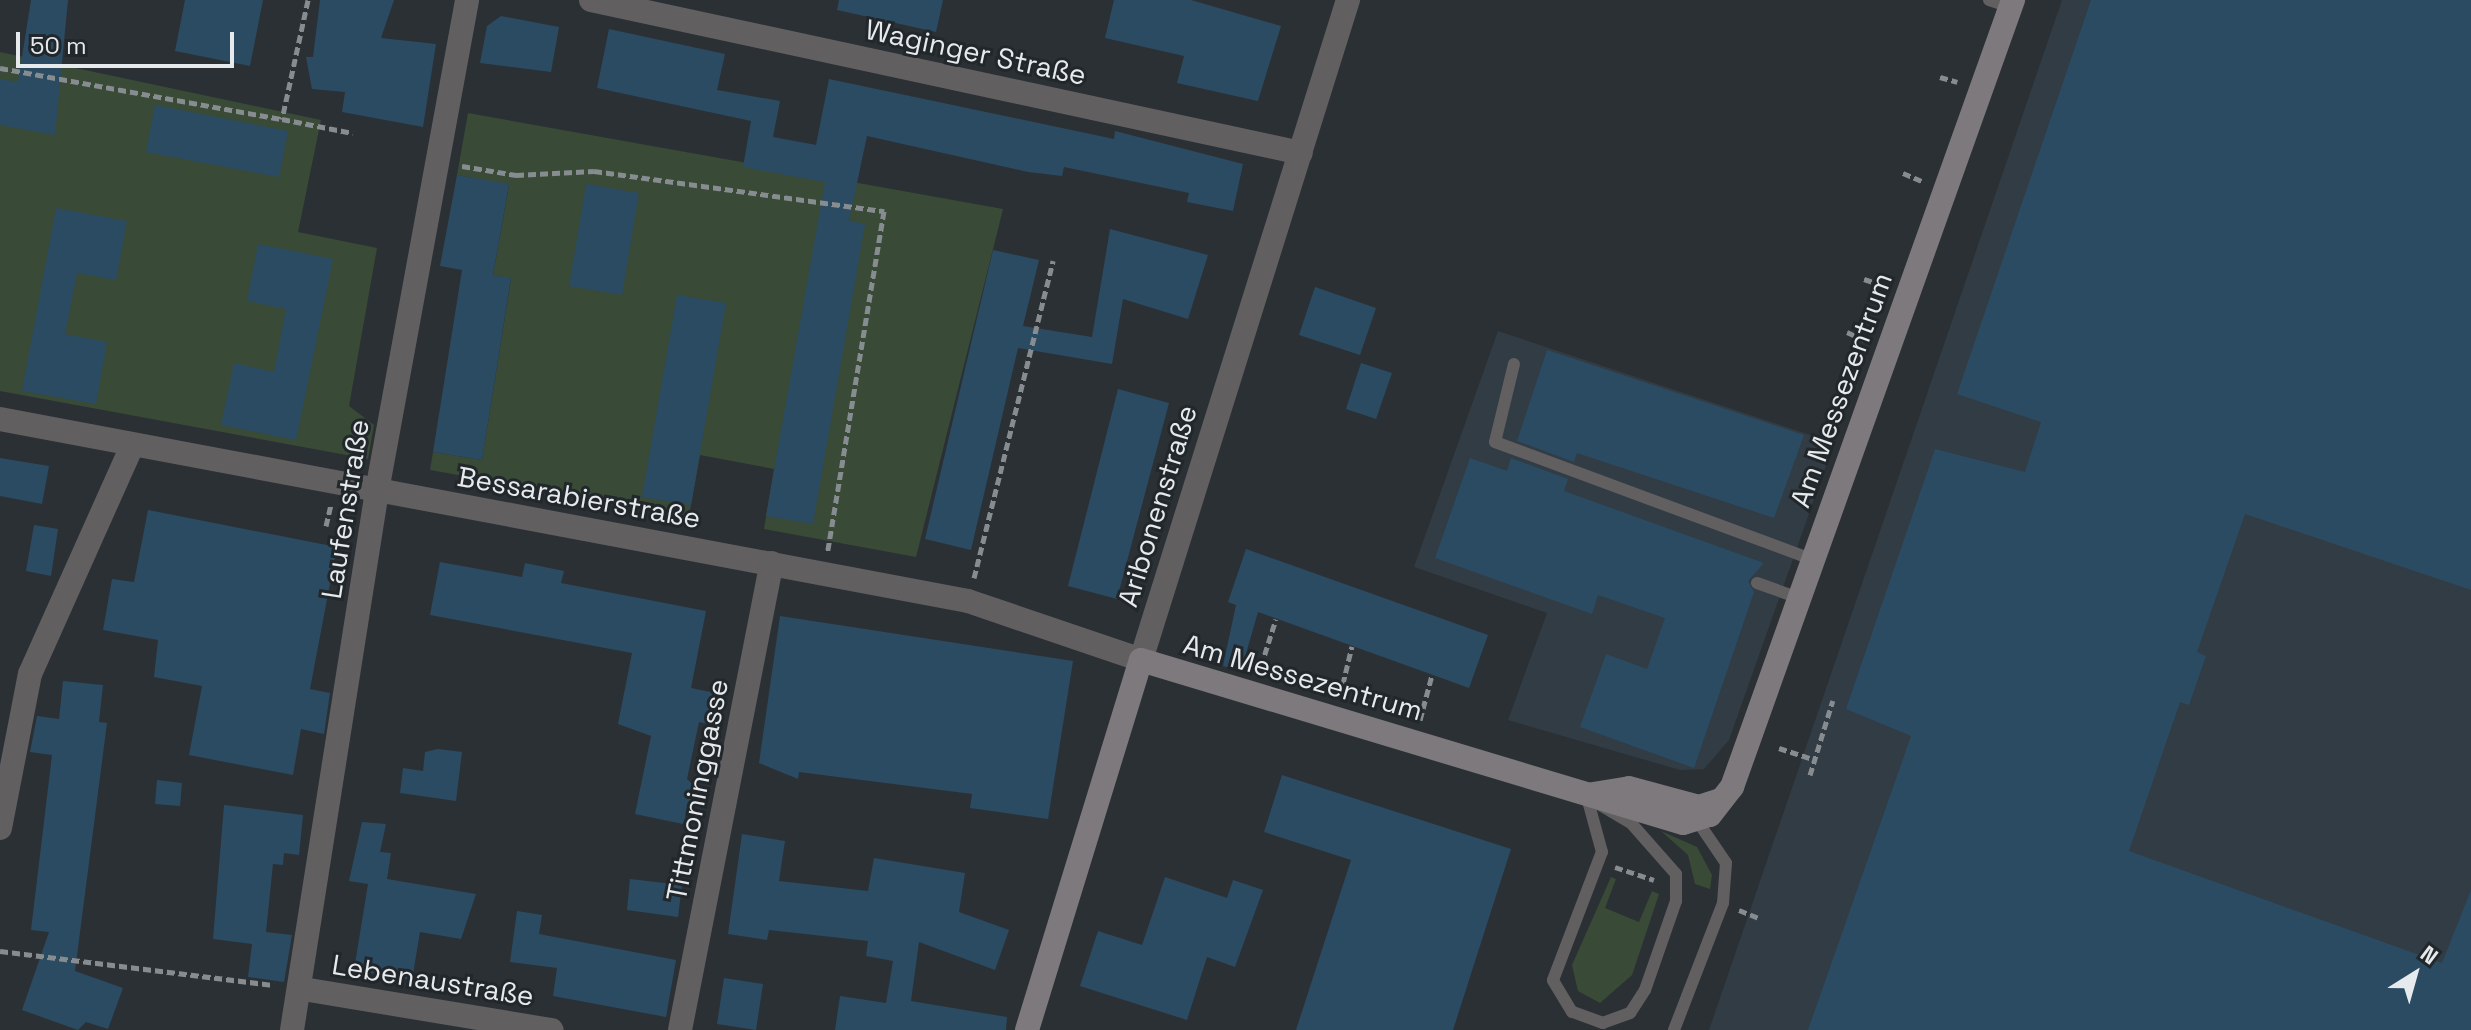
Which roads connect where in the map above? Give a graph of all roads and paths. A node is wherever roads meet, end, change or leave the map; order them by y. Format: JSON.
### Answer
{"nodes":[{"id":1,"x":308,"y":0,"type":"edge"},
{"id":2,"x":467,"y":0,"type":"edge"},
{"id":3,"x":591,"y":0,"type":"edge"},
{"id":4,"x":1348,"y":0,"type":"edge"},
{"id":5,"x":2004,"y":2,"type":"edge"},
{"id":6,"x":0,"y":68,"type":"edge"},
{"id":7,"x":1940,"y":77,"type":"dead end"},
{"id":8,"x":1966,"y":84,"type":"dead end"},
{"id":9,"x":282,"y":119,"type":"junction"},
{"id":10,"x":353,"y":133,"type":"dead end"},
{"id":11,"x":1301,"y":153,"type":"junction"},
{"id":12,"x":438,"y":162,"type":"junction"},
{"id":13,"x":1903,"y":173,"type":"dead end"},
{"id":14,"x":1930,"y":185,"type":"dead end"},
{"id":15,"x":1053,"y":261,"type":"dead end"},
{"id":16,"x":1864,"y":279,"type":"dead end"},
{"id":17,"x":1894,"y":288,"type":"dead end"},
{"id":18,"x":1847,"y":332,"type":"dead end"},
{"id":19,"x":1874,"y":345,"type":"dead end"},
{"id":20,"x":1514,"y":364,"type":"dead end"},
{"id":21,"x":0,"y":419,"type":"edge"},
{"id":22,"x":132,"y":446,"type":"junction"},
{"id":23,"x":377,"y":491,"type":"junction"},
{"id":24,"x":1812,"y":559,"type":"junction"},
{"id":25,"x":772,"y":563,"type":"junction"},
{"id":26,"x":824,"y":574,"type":"junction"},
{"id":27,"x":1757,"y":583,"type":"dead end"},
{"id":28,"x":1799,"y":598,"type":"junction"},
{"id":29,"x":968,"y":601,"type":"junction"},
{"id":30,"x":1276,"y":619,"type":"dead end"},
{"id":31,"x":1352,"y":646,"type":"dead end"},
{"id":32,"x":1141,"y":660,"type":"junction"},
{"id":33,"x":1261,"y":666,"type":"dead end"},
{"id":34,"x":1432,"y":675,"type":"dead end"},
{"id":35,"x":1833,"y":700,"type":"dead end"},
{"id":36,"x":1334,"y":717,"type":"junction"},
{"id":37,"x":1414,"y":741,"type":"junction"},
{"id":38,"x":1779,"y":748,"type":"dead end"},
{"id":39,"x":1817,"y":761,"type":"junction"},
{"id":40,"x":1810,"y":775,"type":"dead end"},
{"id":41,"x":1586,"y":795,"type":"junction"},
{"id":42,"x":1724,"y":798,"type":"junction"},
{"id":43,"x":1698,"y":822,"type":"junction"},
{"id":44,"x":0,"y":828,"type":"edge"},
{"id":45,"x":0,"y":951,"type":"edge"},
{"id":46,"x":303,"y":989,"type":"junction"},
{"id":47,"x":292,"y":1030,"type":"edge"},
{"id":48,"x":552,"y":1030,"type":"edge"},
{"id":49,"x":680,"y":1030,"type":"edge"},
{"id":50,"x":1027,"y":1030,"type":"edge"},
{"id":51,"x":1674,"y":1030,"type":"edge"}],
"edges":[{"from":1,"to":9,"type":"path"},
{"from":2,"to":12,"type":"street","name":"Laufenstraße"},
{"from":3,"to":11,"type":"street","name":"Waginger Straße"},
{"from":4,"to":11,"type":"street","name":"Aribonenstraße"},
{"from":5,"to":24,"type":"street","name":"Am Messezentrum"},
{"from":6,"to":9,"type":"path"},
{"from":7,"to":8,"type":"path"},
{"from":9,"to":10,"type":"path"},
{"from":11,"to":32,"type":"street","name":"Aribonenstraße"},
{"from":12,"to":23,"type":"street","name":"Laufenstraße"},
{"from":12,"to":26,"type":"path"},
{"from":13,"to":14,"type":"path"},
{"from":15,"to":29,"type":"path"},
{"from":16,"to":17,"type":"path"},
{"from":18,"to":19,"type":"path"},
{"from":20,"to":24,"type":"lane"},
{"from":21,"to":22,"type":"street","name":"Bessarabierstraße"},
{"from":22,"to":23,"type":"street","name":"Bessarabierstraße"},
{"from":22,"to":44,"type":"street"},
{"from":23,"to":25,"type":"street","name":"Bessarabierstraße"},
{"from":23,"to":46,"type":"street","name":"Laufenstraße"},
{"from":24,"to":28,"type":"street","name":"Am Messezentrum"},
{"from":25,"to":26,"type":"street","name":"Bessarabierstraße"},
{"from":25,"to":49,"type":"street","name":"Tittmoninggasse"},
{"from":26,"to":29,"type":"street","name":"Bessarabierstraße"},
{"from":27,"to":28,"type":"lane"},
{"from":28,"to":42,"type":"street","name":"Am Messezentrum"},
{"from":29,"to":32,"type":"street","name":"Bessarabierstraße"},
{"from":30,"to":33,"type":"path"},
{"from":31,"to":36,"type":"path"},
{"from":32,"to":36,"type":"street","name":"Am Messezentrum"},
{"from":32,"to":50,"type":"street","name":"Aribonenstraße"},
{"from":34,"to":37,"type":"path"},
{"from":35,"to":39,"type":"path"},
{"from":36,"to":37,"type":"street","name":"Am Messezentrum"},
{"from":37,"to":41,"type":"street","name":"Am Messezentrum"},
{"from":38,"to":39,"type":"path"},
{"from":39,"to":40,"type":"path"},
{"from":41,"to":41,"type":"lane"},
{"from":41,"to":42,"type":"street","name":"Am Messezentrum"},
{"from":41,"to":43,"type":"street","name":"Am Messezentrum"},
{"from":42,"to":43,"type":"street","name":"Am Messezentrum"},
{"from":43,"to":51,"type":"lane"},
{"from":45,"to":46,"type":"path"},
{"from":46,"to":47,"type":"street","name":"Laufenstraße"},
{"from":46,"to":48,"type":"street","name":"Lebenaustraße"}]}
